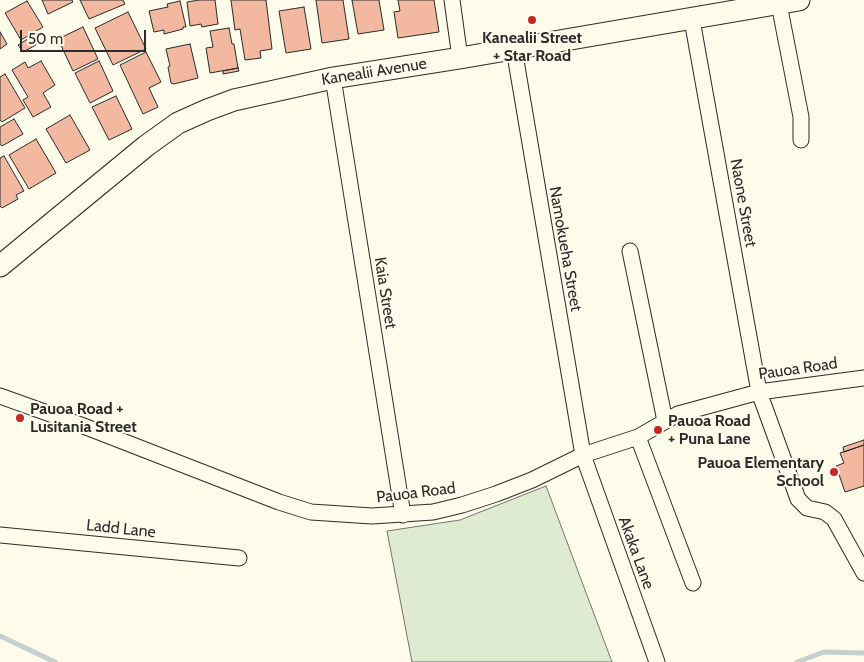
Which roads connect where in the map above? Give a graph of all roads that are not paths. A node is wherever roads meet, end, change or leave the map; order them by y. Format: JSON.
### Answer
{"nodes":[{"id":1,"x":452,"y":0,"type":"edge"},
{"id":2,"x":789,"y":2,"type":"edge"},
{"id":3,"x":692,"y":20,"type":"junction"},
{"id":4,"x":514,"y":49,"type":"junction"},
{"id":5,"x":460,"y":58,"type":"junction"},
{"id":6,"x":333,"y":78,"type":"junction"},
{"id":7,"x":801,"y":140,"type":"dead end"},
{"id":8,"x":630,"y":251,"type":"dead end"},
{"id":9,"x":0,"y":266,"type":"edge"},
{"id":10,"x":864,"y":378,"type":"edge"},
{"id":11,"x":759,"y":392,"type":"junction"},
{"id":12,"x":0,"y":396,"type":"edge"},
{"id":13,"x":665,"y":421,"type":"junction"},
{"id":14,"x":638,"y":437,"type":"junction"},
{"id":15,"x":583,"y":456,"type":"junction"},
{"id":16,"x":403,"y":515,"type":"junction"},
{"id":17,"x":0,"y":535,"type":"edge"},
{"id":18,"x":239,"y":558,"type":"dead end"},
{"id":19,"x":864,"y":573,"type":"edge"},
{"id":20,"x":693,"y":583,"type":"dead end"},
{"id":21,"x":657,"y":662,"type":"edge"}],
"edges":[{"from":1,"to":5,"type":"street"},
{"from":2,"to":3,"type":"street","name":"Kanealii Avenue"},
{"from":2,"to":7,"type":"street"},
{"from":3,"to":4,"type":"street","name":"Kanealii Avenue"},
{"from":3,"to":11,"type":"street","name":"Naone Street"},
{"from":4,"to":5,"type":"street","name":"Kanealii Avenue"},
{"from":4,"to":15,"type":"street","name":"Namokueha Street"},
{"from":5,"to":6,"type":"street","name":"Kanealii Avenue"},
{"from":6,"to":9,"type":"street","name":"Kanealii Avenue"},
{"from":6,"to":16,"type":"street","name":"Kaia Street"},
{"from":8,"to":13,"type":"street"},
{"from":10,"to":11,"type":"street","name":"Pauoa Road"},
{"from":11,"to":13,"type":"street","name":"Pauoa Road"},
{"from":11,"to":19,"type":"street","name":"Naone Street"},
{"from":12,"to":16,"type":"street","name":"Pauoa Road"},
{"from":13,"to":14,"type":"street","name":"Pauoa Road"},
{"from":14,"to":15,"type":"street","name":"Pauoa Road"},
{"from":14,"to":20,"type":"street"},
{"from":15,"to":16,"type":"street","name":"Pauoa Road"},
{"from":15,"to":21,"type":"street","name":"Akaka Lane"},
{"from":17,"to":18,"type":"street","name":"Ladd Lane"}]}
